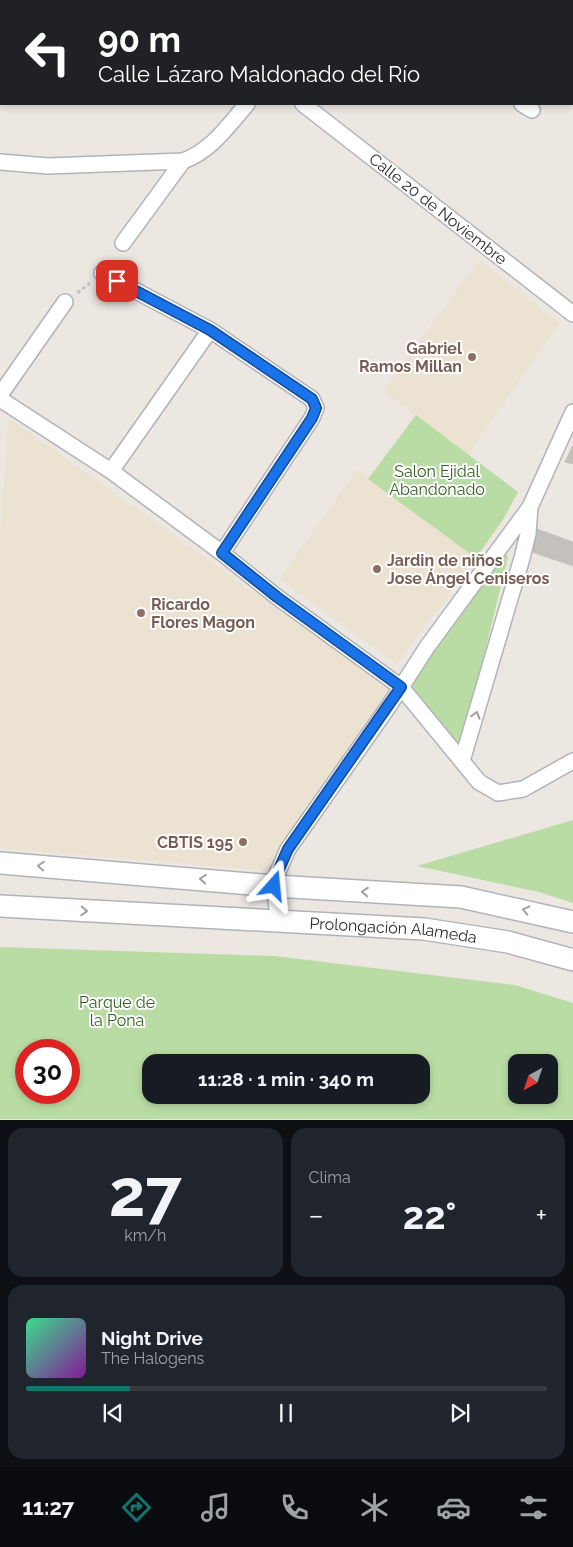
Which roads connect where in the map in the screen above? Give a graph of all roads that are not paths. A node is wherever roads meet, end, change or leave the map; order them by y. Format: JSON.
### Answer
{"nodes":[{"id":1,"x":246,"y":105,"type":"edge"},
{"id":2,"x":304,"y":105,"type":"edge"},
{"id":3,"x":183,"y":161,"type":"junction"},
{"id":4,"x":0,"y":162,"type":"edge"},
{"id":5,"x":123,"y":243,"type":"dead end"},
{"id":6,"x":102,"y":273,"type":"dead end"},
{"id":7,"x":65,"y":302,"type":"dead end"},
{"id":8,"x":573,"y":314,"type":"edge"},
{"id":9,"x":210,"y":330,"type":"junction"},
{"id":10,"x":0,"y":395,"type":"edge"},
{"id":11,"x":0,"y":399,"type":"edge"},
{"id":12,"x":573,"y":412,"type":"edge"},
{"id":13,"x":110,"y":472,"type":"junction"},
{"id":14,"x":530,"y":507,"type":"junction"},
{"id":15,"x":222,"y":553,"type":"junction"},
{"id":16,"x":401,"y":687,"type":"junction"},
{"id":17,"x":573,"y":761,"type":"edge"},
{"id":18,"x":462,"y":762,"type":"junction"},
{"id":19,"x":0,"y":863,"type":"edge"},
{"id":20,"x":274,"y":886,"type":"junction"},
{"id":21,"x":0,"y":906,"type":"edge"},
{"id":22,"x":573,"y":922,"type":"edge"},
{"id":23,"x":279,"y":923,"type":"junction"},
{"id":24,"x":573,"y":960,"type":"edge"}],
"edges":[{"from":1,"to":3,"type":"street"},
{"from":2,"to":8,"type":"street","name":"Calle 20 de Noviembre"},
{"from":3,"to":4,"type":"street"},
{"from":3,"to":5,"type":"street"},
{"from":6,"to":9,"type":"street"},
{"from":7,"to":10,"type":"street"},
{"from":9,"to":13,"type":"street"},
{"from":9,"to":15,"type":"street"},
{"from":11,"to":13,"type":"street"},
{"from":12,"to":14,"type":"street"},
{"from":13,"to":15,"type":"street"},
{"from":14,"to":16,"type":"street"},
{"from":18,"to":14,"type":"street","one_way":true},
{"from":15,"to":16,"type":"street"},
{"from":16,"to":18,"type":"street"},
{"from":16,"to":20,"type":"street"},
{"from":17,"to":18,"type":"street"},
{"from":20,"to":19,"type":"main road","one_way":true},
{"from":22,"to":20,"type":"main road","one_way":true},
{"from":20,"to":23,"type":"street"},
{"from":21,"to":23,"type":"main road","name":"Prolongación Alameda","one_way":true},
{"from":23,"to":24,"type":"main road","name":"Prolongación Alameda"}]}
